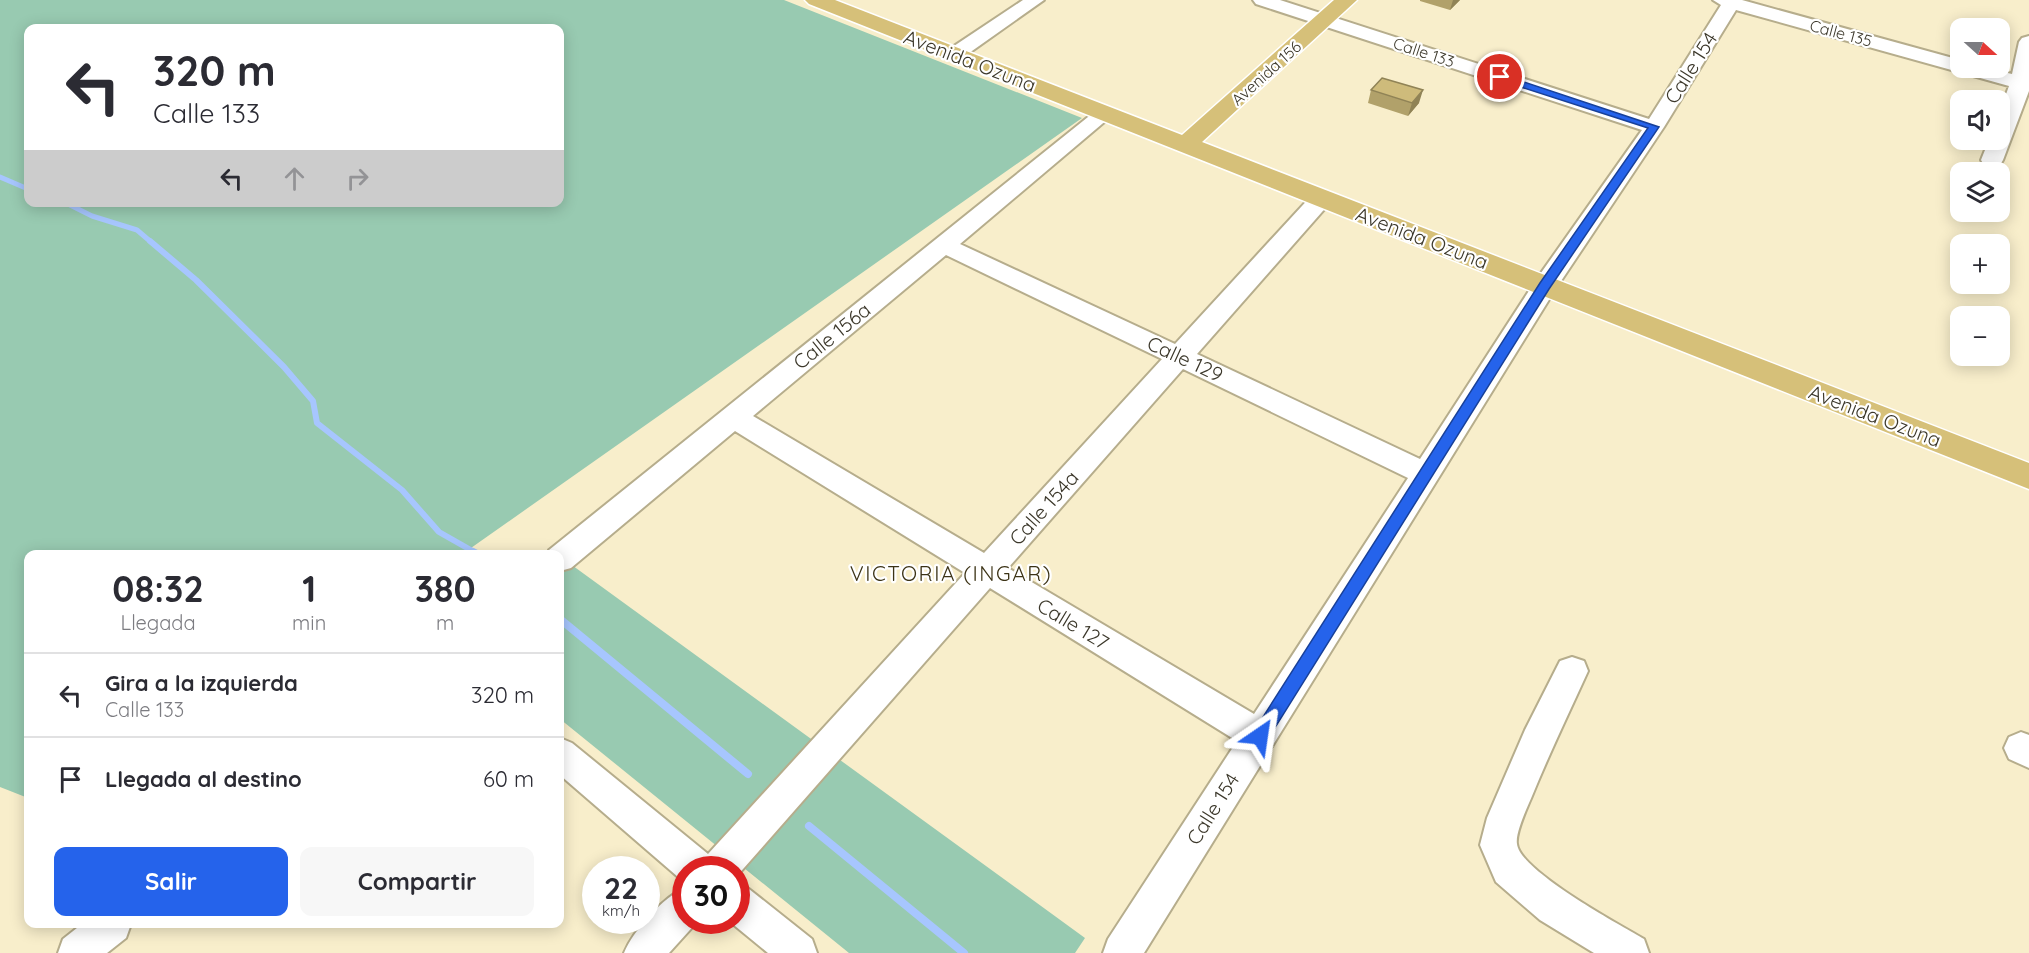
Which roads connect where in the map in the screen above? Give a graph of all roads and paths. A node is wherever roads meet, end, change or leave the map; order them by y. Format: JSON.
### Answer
{"nodes":[{"id":1,"x":816,"y":0,"type":"edge"},
{"id":2,"x":1035,"y":0,"type":"edge"},
{"id":3,"x":1262,"y":0,"type":"edge"},
{"id":4,"x":1346,"y":0,"type":"edge"},
{"id":5,"x":1729,"y":1,"type":"edge"},
{"id":6,"x":1324,"y":20,"type":"junction"},
{"id":7,"x":2029,"y":42,"type":"edge"},
{"id":8,"x":955,"y":54,"type":"junction"},
{"id":9,"x":1950,"y":63,"type":"edge"},
{"id":10,"x":2002,"y":78,"type":"edge"},
{"id":11,"x":2024,"y":84,"type":"edge"},
{"id":12,"x":1104,"y":113,"type":"junction"},
{"id":13,"x":1654,"y":127,"type":"junction"},
{"id":14,"x":1185,"y":145,"type":"junction"},
{"id":15,"x":1992,"y":160,"type":"dead end"},
{"id":16,"x":1322,"y":199,"type":"junction"},
{"id":17,"x":944,"y":245,"type":"junction"},
{"id":18,"x":1545,"y":286,"type":"junction"},
{"id":19,"x":1179,"y":357,"type":"junction"},
{"id":20,"x":733,"y":417,"type":"junction"},
{"id":21,"x":1426,"y":474,"type":"junction"},
{"id":22,"x":2029,"y":476,"type":"edge"},
{"id":23,"x":564,"y":556,"type":"edge"},
{"id":24,"x":987,"y":571,"type":"junction"},
{"id":25,"x":1572,"y":671,"type":"dead end"},
{"id":26,"x":1260,"y":736,"type":"junction"},
{"id":27,"x":564,"y":757,"type":"edge"},
{"id":28,"x":681,"y":856,"type":"edge"},
{"id":29,"x":731,"y":856,"type":"edge"},
{"id":30,"x":750,"y":914,"type":"edge"},
{"id":31,"x":672,"y":921,"type":"edge"},
{"id":32,"x":107,"y":928,"type":"edge"},
{"id":33,"x":77,"y":953,"type":"edge"},
{"id":34,"x":643,"y":953,"type":"edge"},
{"id":35,"x":798,"y":953,"type":"edge"},
{"id":36,"x":1122,"y":953,"type":"edge"},
{"id":37,"x":1630,"y":953,"type":"edge"}],
"edges":[{"from":1,"to":8,"type":"main road","name":"Avenida Ozuna"},
{"from":2,"to":8,"type":"street"},
{"from":3,"to":6,"type":"street","name":"Calle 133"},
{"from":4,"to":6,"type":"main road","name":"Avenida 156"},
{"from":5,"to":9,"type":"street","name":"Calle 135"},
{"from":5,"to":13,"type":"street","name":"Calle 154"},
{"from":6,"to":13,"type":"street","name":"Calle 133"},
{"from":6,"to":14,"type":"main road","name":"Avenida 156"},
{"from":7,"to":11,"type":"street"},
{"from":8,"to":12,"type":"main road","name":"Avenida Ozuna"},
{"from":10,"to":11,"type":"street"},
{"from":11,"to":15,"type":"street"},
{"from":12,"to":14,"type":"main road","name":"Avenida Ozuna"},
{"from":12,"to":17,"type":"street","name":"Calle 156a"},
{"from":13,"to":18,"type":"street","name":"Calle 154"},
{"from":14,"to":16,"type":"main road","name":"Avenida Ozuna"},
{"from":16,"to":18,"type":"main road","name":"Avenida Ozuna"},
{"from":16,"to":19,"type":"street","name":"Calle 154a"},
{"from":17,"to":19,"type":"street","name":"Calle 129"},
{"from":17,"to":20,"type":"street","name":"Calle 156a"},
{"from":18,"to":21,"type":"street","name":"Calle 154"},
{"from":18,"to":22,"type":"main road","name":"Avenida Ozuna"},
{"from":19,"to":21,"type":"street","name":"Calle 129"},
{"from":19,"to":24,"type":"street","name":"Calle 154a"},
{"from":20,"to":23,"type":"street","name":"Calle 156a"},
{"from":20,"to":24,"type":"street","name":"Calle 127"},
{"from":21,"to":26,"type":"street","name":"Calle 154"},
{"from":24,"to":26,"type":"street","name":"Calle 127"},
{"from":24,"to":29,"type":"street","name":"Calle 154a"},
{"from":25,"to":37,"type":"street"},
{"from":26,"to":36,"type":"street","name":"Calle 154"},
{"from":27,"to":28,"type":"street"},
{"from":30,"to":35,"type":"street"},
{"from":31,"to":34,"type":"street"},
{"from":32,"to":33,"type":"street"}]}
